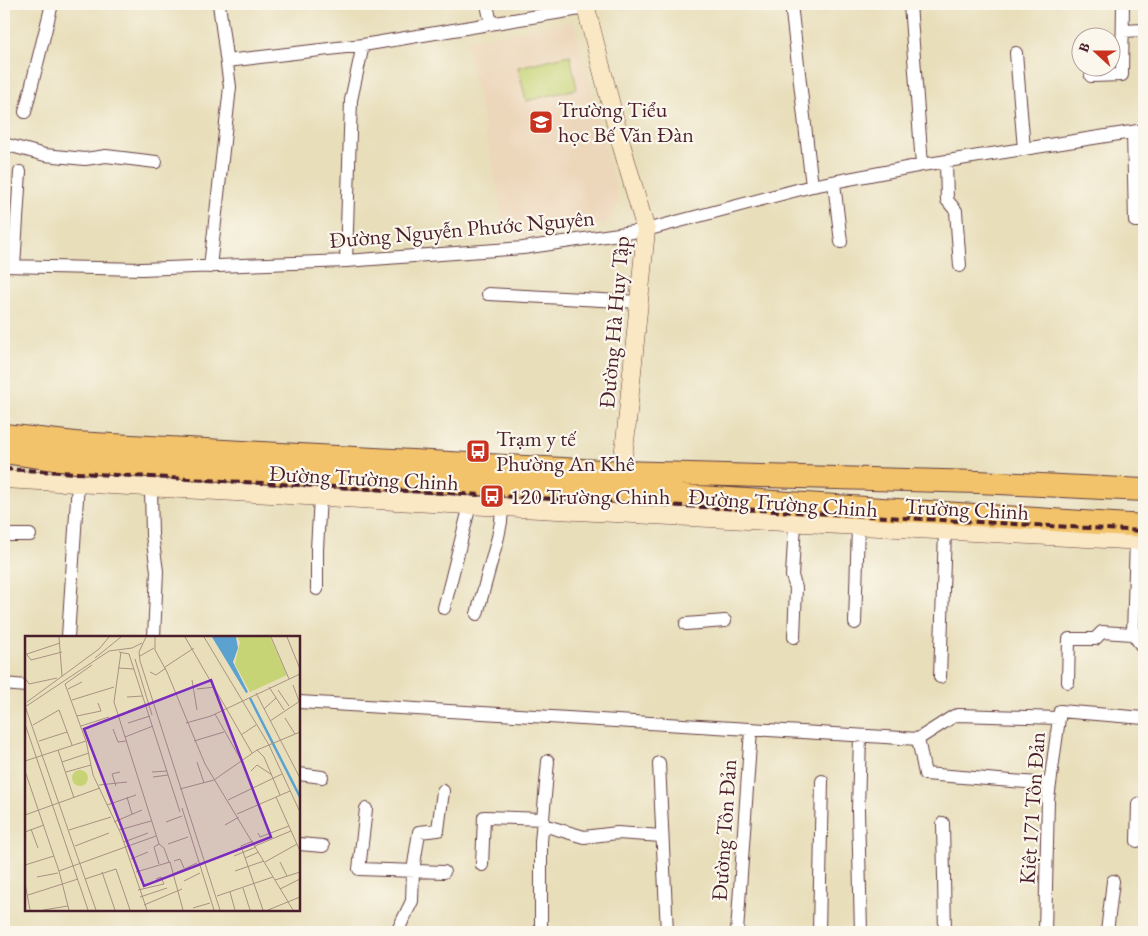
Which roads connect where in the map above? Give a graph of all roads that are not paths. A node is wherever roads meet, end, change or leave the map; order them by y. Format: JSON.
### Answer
{"nodes":[{"id":1,"x":52,"y":4,"type":"edge"},
{"id":2,"x":219,"y":4,"type":"edge"},
{"id":3,"x":487,"y":4,"type":"edge"},
{"id":4,"x":791,"y":4,"type":"edge"},
{"id":5,"x":910,"y":4,"type":"edge"},
{"id":6,"x":1123,"y":4,"type":"edge"},
{"id":7,"x":586,"y":6,"type":"edge"},
{"id":8,"x":491,"y":24,"type":"junction"},
{"id":9,"x":1144,"y":30,"type":"edge"},
{"id":10,"x":1124,"y":31,"type":"junction"},
{"id":11,"x":363,"y":45,"type":"junction"},
{"id":12,"x":1016,"y":53,"type":"dead end"},
{"id":13,"x":227,"y":61,"type":"junction"},
{"id":14,"x":1120,"y":76,"type":"edge"},
{"id":15,"x":25,"y":112,"type":"dead end"},
{"id":16,"x":1138,"y":131,"type":"edge"},
{"id":17,"x":4,"y":144,"type":"edge"},
{"id":18,"x":1024,"y":149,"type":"junction"},
{"id":19,"x":156,"y":162,"type":"dead end"},
{"id":20,"x":946,"y":162,"type":"junction"},
{"id":21,"x":922,"y":165,"type":"junction"},
{"id":22,"x":20,"y":172,"type":"dead end"},
{"id":23,"x":834,"y":183,"type":"junction"},
{"id":24,"x":812,"y":186,"type":"junction"},
{"id":25,"x":1139,"y":221,"type":"edge"},
{"id":26,"x":646,"y":230,"type":"junction"},
{"id":27,"x":841,"y":242,"type":"dead end"},
{"id":28,"x":346,"y":261,"type":"junction"},
{"id":29,"x":9,"y":266,"type":"edge"},
{"id":30,"x":210,"y":266,"type":"junction"},
{"id":31,"x":960,"y":266,"type":"dead end"},
{"id":32,"x":488,"y":294,"type":"dead end"},
{"id":33,"x":639,"y":302,"type":"junction"},
{"id":34,"x":4,"y":425,"type":"edge"},
{"id":35,"x":4,"y":435,"type":"edge"},
{"id":36,"x":4,"y":452,"type":"edge"},
{"id":37,"x":4,"y":460,"type":"edge"},
{"id":38,"x":77,"y":463,"type":"junction"},
{"id":39,"x":621,"y":472,"type":"junction"},
{"id":40,"x":4,"y":479,"type":"edge"},
{"id":41,"x":1024,"y":484,"type":"junction"},
{"id":42,"x":151,"y":488,"type":"junction"},
{"id":43,"x":1144,"y":490,"type":"edge"},
{"id":44,"x":320,"y":497,"type":"junction"},
{"id":45,"x":470,"y":505,"type":"junction"},
{"id":46,"x":502,"y":507,"type":"junction"},
{"id":47,"x":607,"y":513,"type":"joint"},
{"id":48,"x":1024,"y":519,"type":"junction"},
{"id":49,"x":795,"y":523,"type":"junction"},
{"id":50,"x":858,"y":526,"type":"junction"},
{"id":51,"x":945,"y":531,"type":"junction"},
{"id":52,"x":4,"y":535,"type":"edge"},
{"id":53,"x":30,"y":535,"type":"dead end"},
{"id":54,"x":1142,"y":536,"type":"edge"},
{"id":55,"x":317,"y":589,"type":"dead end"},
{"id":56,"x":444,"y":608,"type":"dead end"},
{"id":57,"x":477,"y":614,"type":"dead end"},
{"id":58,"x":725,"y":621,"type":"dead end"},
{"id":59,"x":855,"y":623,"type":"dead end"},
{"id":60,"x":686,"y":624,"type":"dead end"},
{"id":61,"x":1133,"y":634,"type":"junction"},
{"id":62,"x":68,"y":636,"type":"edge"},
{"id":63,"x":154,"y":636,"type":"edge"},
{"id":64,"x":794,"y":638,"type":"dead end"},
{"id":65,"x":1144,"y":650,"type":"edge"},
{"id":66,"x":940,"y":677,"type":"dead end"},
{"id":67,"x":1068,"y":682,"type":"dead end"},
{"id":68,"x":4,"y":684,"type":"edge"},
{"id":69,"x":25,"y":686,"type":"edge"},
{"id":70,"x":300,"y":702,"type":"edge"},
{"id":71,"x":1059,"y":718,"type":"junction"},
{"id":72,"x":1144,"y":718,"type":"edge"},
{"id":73,"x":751,"y":730,"type":"junction"},
{"id":74,"x":860,"y":736,"type":"junction"},
{"id":75,"x":918,"y":739,"type":"junction"},
{"id":76,"x":548,"y":761,"type":"dead end"},
{"id":77,"x":659,"y":763,"type":"dead end"},
{"id":78,"x":300,"y":774,"type":"edge"},
{"id":79,"x":322,"y":776,"type":"dead end"},
{"id":80,"x":822,"y":781,"type":"dead end"},
{"id":81,"x":1050,"y":784,"type":"junction"},
{"id":82,"x":443,"y":791,"type":"dead end"},
{"id":83,"x":1144,"y":803,"type":"edge"},
{"id":84,"x":366,"y":809,"type":"dead end"},
{"id":85,"x":543,"y":822,"type":"junction"},
{"id":86,"x":943,"y":823,"type":"dead end"},
{"id":87,"x":662,"y":836,"type":"junction"},
{"id":88,"x":1137,"y":841,"type":"dead end"},
{"id":89,"x":300,"y":844,"type":"edge"},
{"id":90,"x":323,"y":846,"type":"dead end"},
{"id":91,"x":482,"y":864,"type":"dead end"},
{"id":92,"x":413,"y":871,"type":"junction"},
{"id":93,"x":444,"y":872,"type":"dead end"},
{"id":94,"x":1113,"y":880,"type":"dead end"},
{"id":95,"x":397,"y":932,"type":"edge"},
{"id":96,"x":541,"y":932,"type":"edge"},
{"id":97,"x":667,"y":932,"type":"edge"},
{"id":98,"x":737,"y":932,"type":"edge"},
{"id":99,"x":819,"y":932,"type":"edge"},
{"id":100,"x":860,"y":932,"type":"edge"},
{"id":101,"x":945,"y":932,"type":"edge"},
{"id":102,"x":1045,"y":932,"type":"edge"},
{"id":103,"x":1107,"y":932,"type":"edge"}],
"edges":[{"from":1,"to":15,"type":"street"},
{"from":2,"to":13,"type":"street"},
{"from":3,"to":8,"type":"street"},
{"from":4,"to":24,"type":"street"},
{"from":5,"to":21,"type":"street"},
{"from":6,"to":10,"type":"street"},
{"from":7,"to":8,"type":"street"},
{"from":7,"to":26,"type":"street","name":"Đường Hà Huy Tập"},
{"from":8,"to":11,"type":"street"},
{"from":9,"to":10,"type":"street"},
{"from":10,"to":14,"type":"street"},
{"from":11,"to":13,"type":"street"},
{"from":11,"to":28,"type":"street"},
{"from":12,"to":18,"type":"street"},
{"from":13,"to":30,"type":"street"},
{"from":16,"to":18,"type":"street","name":"Đường Nguyễn Phước Nguyên"},
{"from":16,"to":25,"type":"street","name":"Đường Nguyễn Phước Nguyên"},
{"from":17,"to":19,"type":"street"},
{"from":18,"to":20,"type":"street","name":"Đường Nguyễn Phước Nguyên"},
{"from":20,"to":21,"type":"street","name":"Đường Nguyễn Phước Nguyên"},
{"from":20,"to":31,"type":"street"},
{"from":21,"to":23,"type":"street","name":"Đường Nguyễn Phước Nguyên"},
{"from":22,"to":29,"type":"street"},
{"from":23,"to":24,"type":"street","name":"Đường Nguyễn Phước Nguyên"},
{"from":23,"to":27,"type":"street"},
{"from":24,"to":26,"type":"street","name":"Đường Nguyễn Phước Nguyên"},
{"from":26,"to":28,"type":"street","name":"Đường Nguyễn Phước Nguyên"},
{"from":26,"to":33,"type":"street","name":"Đường Hà Huy Tập"},
{"from":28,"to":30,"type":"street","name":"Đường Nguyễn Phước Nguyên"},
{"from":29,"to":30,"type":"street","name":"Đường Nguyễn Phước Nguyên"},
{"from":32,"to":33,"type":"street"},
{"from":33,"to":39,"type":"street","name":"Đường Hà Huy Tập"},
{"from":34,"to":38,"type":"street"},
{"from":35,"to":38,"type":"highway","name":"Đường Trường Chinh"},
{"from":36,"to":38,"type":"highway","name":"Đường Trường Chinh"},
{"from":37,"to":38,"type":"street"},
{"from":38,"to":39,"type":"highway","name":"Đường Trường Chinh"},
{"from":38,"to":40,"type":"street","name":"Đường Trường Chinh"},
{"from":38,"to":42,"type":"street","name":"Đường Trường Chinh"},
{"from":38,"to":48,"type":"highway","name":"Đường Trường Chinh"},
{"from":38,"to":62,"type":"street"},
{"from":39,"to":41,"type":"highway","name":"Đường Trường Chinh"},
{"from":41,"to":43,"type":"highway","name":"Đường Trường Chinh"},
{"from":41,"to":48,"type":"highway"},
{"from":42,"to":44,"type":"street","name":"Đường Trường Chinh"},
{"from":42,"to":63,"type":"street"},
{"from":44,"to":45,"type":"street","name":"Đường Trường Chinh"},
{"from":44,"to":55,"type":"street"},
{"from":45,"to":46,"type":"street","name":"Đường Trường Chinh"},
{"from":45,"to":56,"type":"street"},
{"from":46,"to":47,"type":"street","name":"Đường Trường Chinh"},
{"from":46,"to":57,"type":"street"},
{"from":47,"to":49,"type":"street","name":"Trường Chinh"},
{"from":48,"to":54,"type":"highway","name":"Đường Trường Chinh"},
{"from":49,"to":50,"type":"street","name":"Trường Chinh"},
{"from":49,"to":64,"type":"street"},
{"from":50,"to":51,"type":"street","name":"Trường Chinh"},
{"from":50,"to":59,"type":"street"},
{"from":51,"to":54,"type":"street","name":"Trường Chinh"},
{"from":51,"to":66,"type":"street"},
{"from":52,"to":53,"type":"street"},
{"from":54,"to":61,"type":"street"},
{"from":58,"to":60,"type":"street"},
{"from":61,"to":65,"type":"street"},
{"from":61,"to":67,"type":"street"},
{"from":68,"to":69,"type":"street"},
{"from":70,"to":73,"type":"street"},
{"from":71,"to":72,"type":"street","name":"Kiệt 171 Tôn Đản"},
{"from":71,"to":75,"type":"street"},
{"from":71,"to":81,"type":"street","name":"Kiệt 171 Tôn Đản"},
{"from":73,"to":74,"type":"street"},
{"from":73,"to":98,"type":"street","name":"Đường Tôn Đản"},
{"from":74,"to":75,"type":"street"},
{"from":74,"to":100,"type":"street"},
{"from":75,"to":81,"type":"street"},
{"from":76,"to":85,"type":"street"},
{"from":77,"to":87,"type":"street"},
{"from":78,"to":79,"type":"street"},
{"from":80,"to":99,"type":"street"},
{"from":81,"to":102,"type":"street","name":"Kiệt 171 Tôn Đản"},
{"from":82,"to":92,"type":"street"},
{"from":83,"to":88,"type":"street"},
{"from":84,"to":92,"type":"street"},
{"from":85,"to":87,"type":"street"},
{"from":85,"to":91,"type":"street"},
{"from":85,"to":96,"type":"street"},
{"from":86,"to":101,"type":"street"},
{"from":87,"to":97,"type":"street"},
{"from":89,"to":90,"type":"street"},
{"from":92,"to":93,"type":"street"},
{"from":92,"to":95,"type":"street"},
{"from":94,"to":103,"type":"street"}]}
